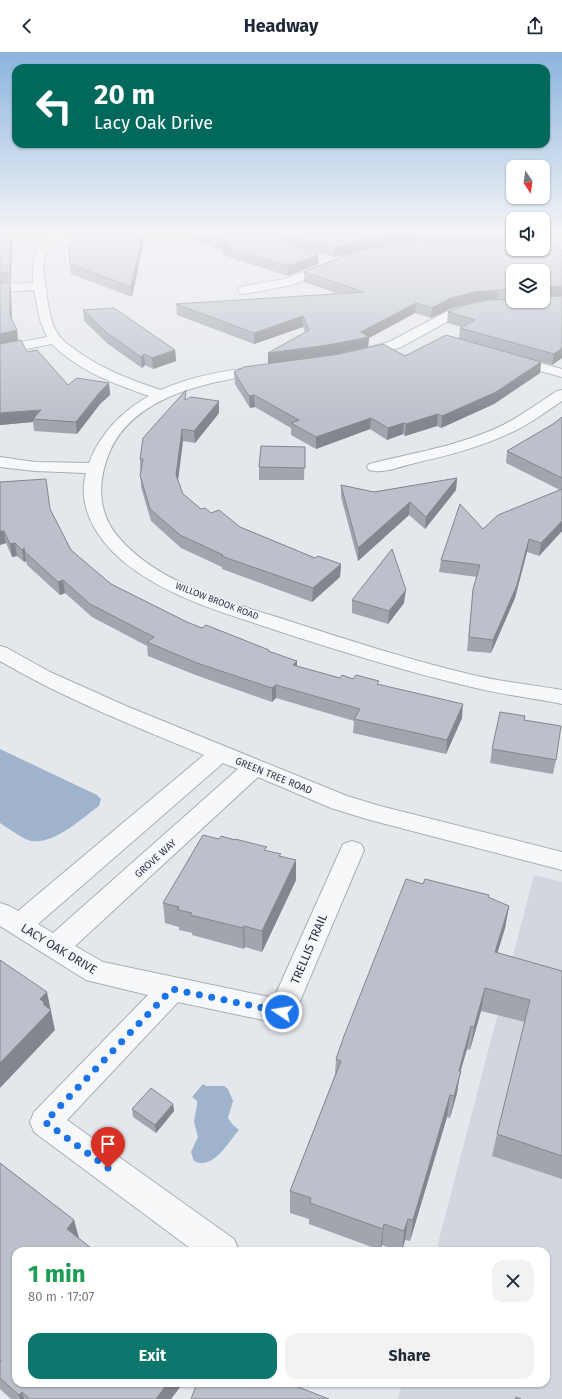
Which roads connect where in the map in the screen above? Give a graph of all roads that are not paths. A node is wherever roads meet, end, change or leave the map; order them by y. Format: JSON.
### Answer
{"nodes":[{"id":1,"x":40,"y":293,"type":"edge"},
{"id":2,"x":495,"y":306,"type":"edge"},
{"id":3,"x":54,"y":340,"type":"junction"},
{"id":4,"x":0,"y":350,"type":"edge"},
{"id":5,"x":501,"y":356,"type":"edge"},
{"id":6,"x":347,"y":358,"type":"edge"},
{"id":7,"x":276,"y":368,"type":"edge"},
{"id":8,"x":562,"y":374,"type":"edge"},
{"id":9,"x":562,"y":394,"type":"edge"},
{"id":10,"x":160,"y":395,"type":"junction"},
{"id":11,"x":0,"y":462,"type":"edge"},
{"id":12,"x":375,"y":467,"type":"dead end"},
{"id":13,"x":95,"y":468,"type":"junction"},
{"id":14,"x":0,"y":652,"type":"edge"},
{"id":15,"x":562,"y":697,"type":"edge"},
{"id":16,"x":220,"y":753,"type":"junction"},
{"id":17,"x":256,"y":767,"type":"junction"},
{"id":18,"x":352,"y":850,"type":"dead end"},
{"id":19,"x":562,"y":861,"type":"edge"},
{"id":20,"x":10,"y":919,"type":"edge"},
{"id":21,"x":55,"y":948,"type":"junction"},
{"id":22,"x":172,"y":989,"type":"junction"},
{"id":23,"x":217,"y":1247,"type":"edge"}],
"edges":[{"from":1,"to":3,"type":"street"},
{"from":2,"to":6,"type":"street"},
{"from":3,"to":4,"type":"street"},
{"from":3,"to":10,"type":"street"},
{"from":5,"to":8,"type":"street"},
{"from":7,"to":10,"type":"street","name":"WILLOW BROOK ROAD"},
{"from":9,"to":12,"type":"street"},
{"from":10,"to":13,"type":"street","name":"WILLOW BROOK ROAD"},
{"from":11,"to":13,"type":"street"},
{"from":13,"to":15,"type":"street","name":"WILLOW BROOK ROAD"},
{"from":14,"to":16,"type":"street","name":"GREEN TREE ROAD"},
{"from":16,"to":17,"type":"street","name":"GREEN TREE ROAD"},
{"from":16,"to":20,"type":"street"},
{"from":17,"to":19,"type":"street","name":"GREEN TREE ROAD"},
{"from":17,"to":21,"type":"street","name":"GROVE WAY"},
{"from":18,"to":22,"type":"street","name":"TRELLIS TRAIL"},
{"from":20,"to":21,"type":"street","name":"LACY OAK DRIVE"},
{"from":21,"to":22,"type":"street","name":"LACY OAK DRIVE"},
{"from":22,"to":23,"type":"street"}]}
